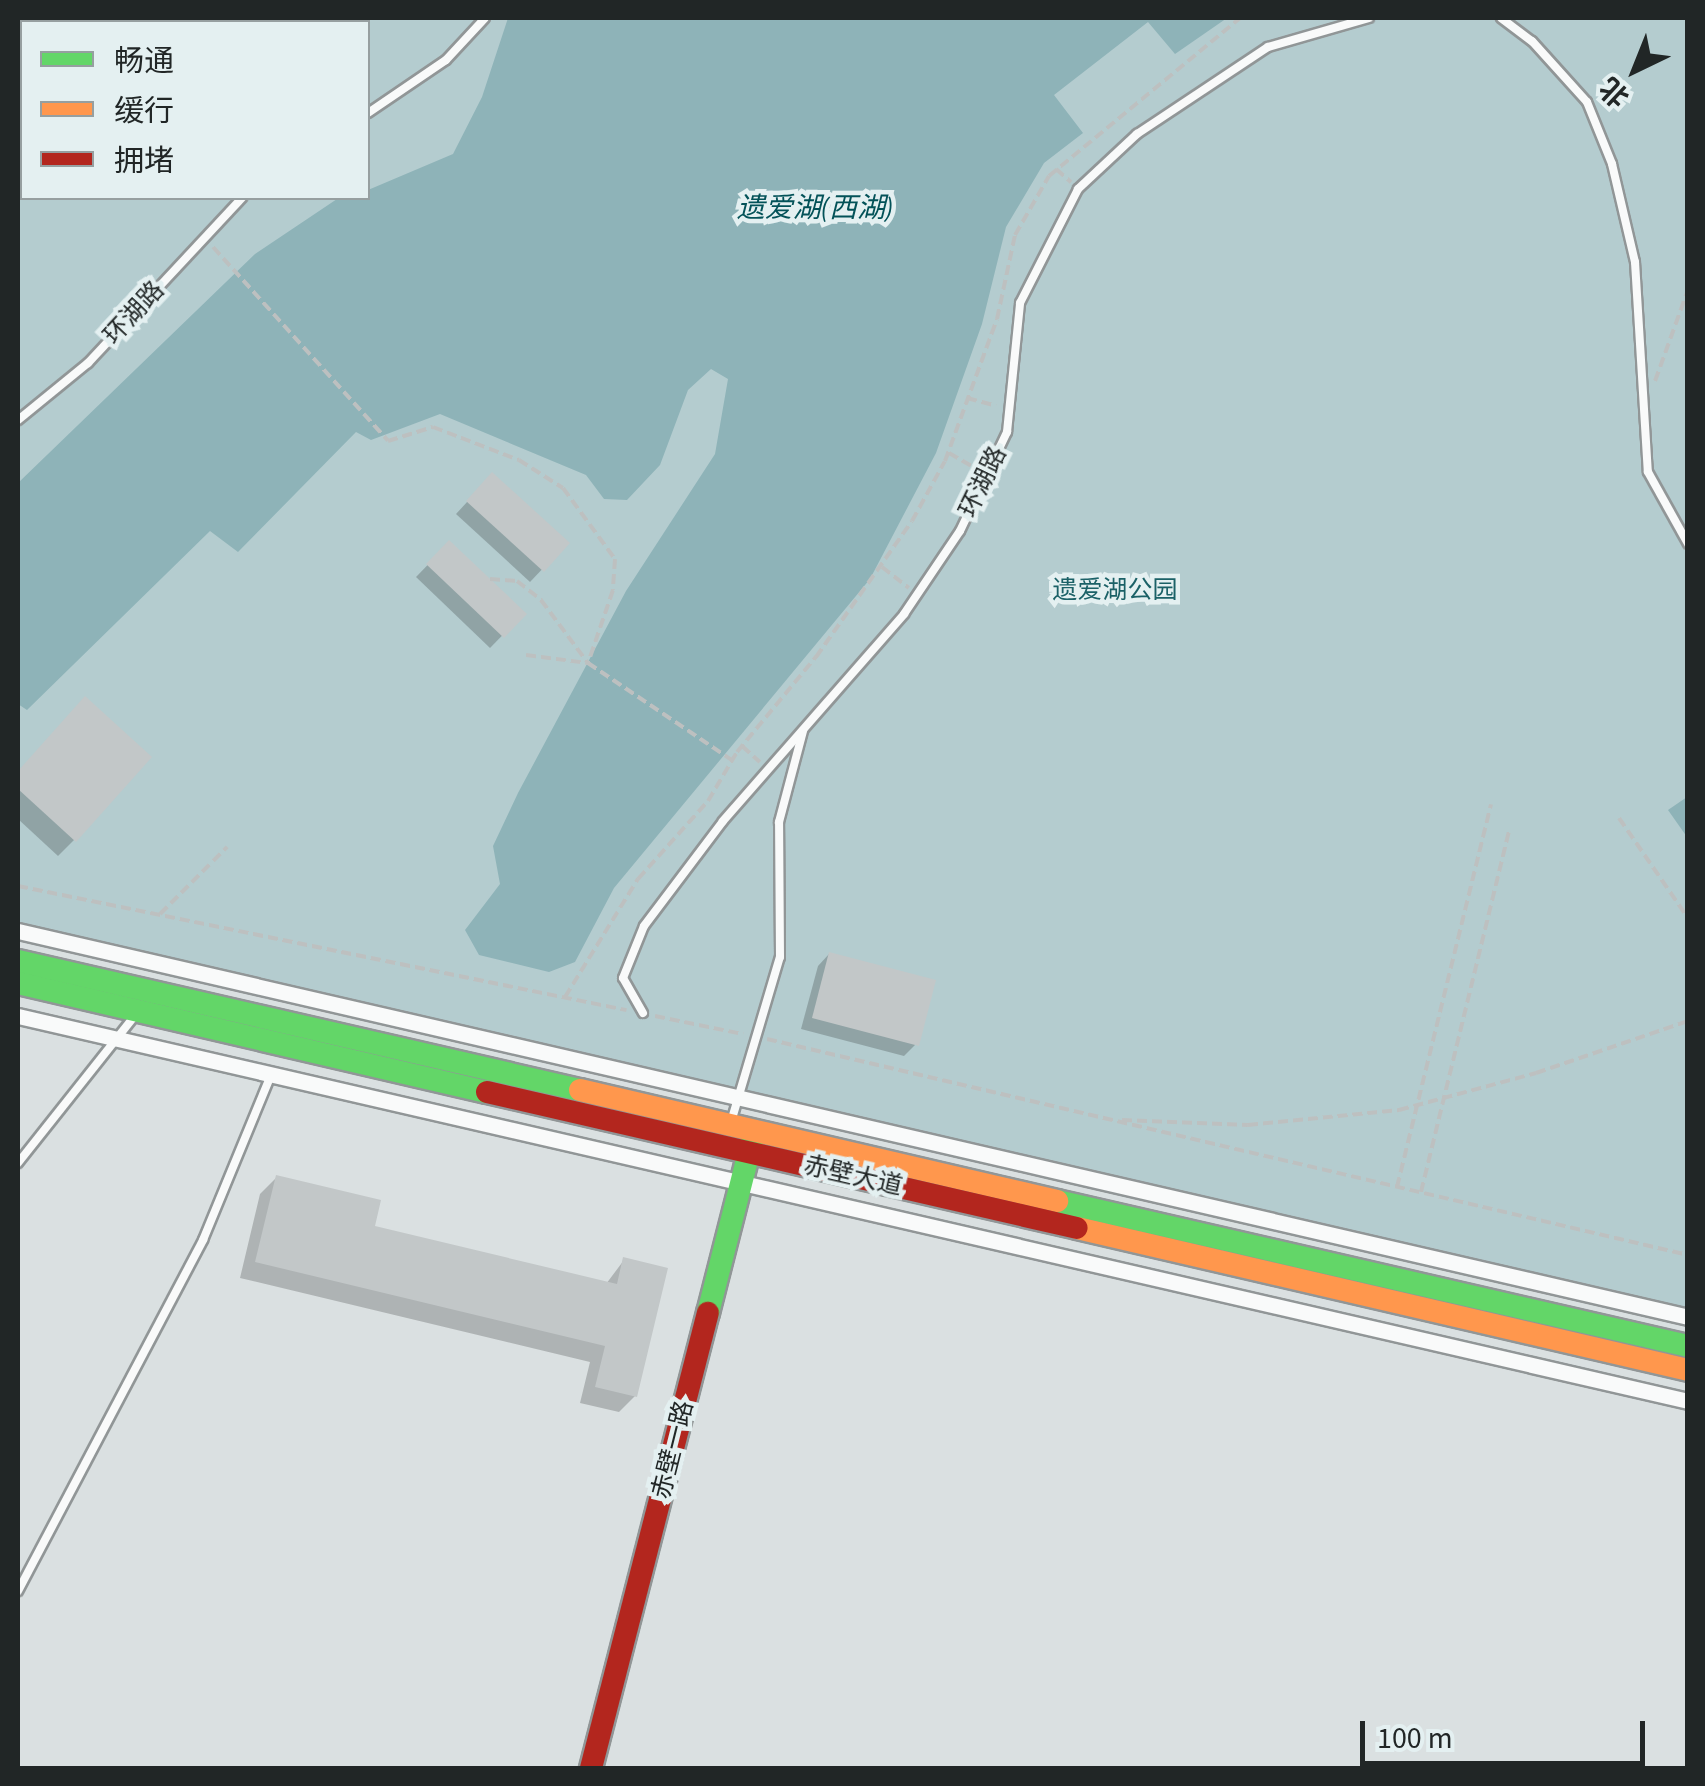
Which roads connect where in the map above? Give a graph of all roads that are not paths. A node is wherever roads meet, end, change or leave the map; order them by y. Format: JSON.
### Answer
{"nodes":[{"id":1,"x":485,"y":18,"type":"edge"},
{"id":2,"x":1369,"y":18,"type":"edge"},
{"id":3,"x":1501,"y":18,"type":"edge"},
{"id":4,"x":370,"y":112,"type":"edge"},
{"id":5,"x":240,"y":200,"type":"edge"},
{"id":6,"x":18,"y":420,"type":"edge"},
{"id":7,"x":1688,"y":544,"type":"edge"},
{"id":8,"x":804,"y":726,"type":"junction"},
{"id":9,"x":18,"y":930,"type":"edge"},
{"id":10,"x":18,"y":961,"type":"edge"},
{"id":11,"x":18,"y":983,"type":"edge"},
{"id":12,"x":139,"y":1011,"type":"junction"},
{"id":13,"x":643,"y":1013,"type":"road end"},
{"id":14,"x":18,"y":1016,"type":"edge"},
{"id":15,"x":116,"y":1039,"type":"junction"},
{"id":16,"x":270,"y":1075,"type":"junction"},
{"id":17,"x":739,"y":1098,"type":"junction"},
{"id":18,"x":730,"y":1126,"type":"junction"},
{"id":19,"x":751,"y":1142,"type":"junction"},
{"id":20,"x":18,"y":1163,"type":"edge"},
{"id":21,"x":740,"y":1184,"type":"junction"},
{"id":22,"x":1688,"y":1317,"type":"edge"},
{"id":23,"x":1688,"y":1346,"type":"edge"},
{"id":24,"x":1688,"y":1370,"type":"edge"},
{"id":25,"x":1688,"y":1402,"type":"edge"},
{"id":26,"x":18,"y":1591,"type":"edge"},
{"id":27,"x":591,"y":1768,"type":"edge"}],
"edges":[{"from":1,"to":4,"type":"lane"},
{"from":2,"to":8,"type":"lane","name":"环湖路"},
{"from":3,"to":7,"type":"lane"},
{"from":5,"to":6,"type":"lane","name":"环湖路"},
{"from":8,"to":13,"type":"lane","name":"环湖路"},
{"from":8,"to":17,"type":"lane"},
{"from":9,"to":17,"type":"street"},
{"from":10,"to":18,"type":"main road","name":"赤壁大道"},
{"from":11,"to":12,"type":"main road","name":"赤壁大道"},
{"from":12,"to":15,"type":"lane"},
{"from":12,"to":19,"type":"main road","name":"赤壁大道"},
{"from":14,"to":15,"type":"street"},
{"from":15,"to":16,"type":"street"},
{"from":15,"to":20,"type":"lane"},
{"from":16,"to":21,"type":"street"},
{"from":16,"to":26,"type":"lane"},
{"from":17,"to":18,"type":"lane"},
{"from":17,"to":22,"type":"street"},
{"from":18,"to":19,"type":"main road","name":"赤壁大道"},
{"from":19,"to":21,"type":"main road","name":"赤壁一路"},
{"from":19,"to":23,"type":"main road","name":"赤壁大道"},
{"from":19,"to":24,"type":"main road","name":"赤壁大道"},
{"from":21,"to":25,"type":"street"},
{"from":21,"to":27,"type":"main road","name":"赤壁一路"}]}
